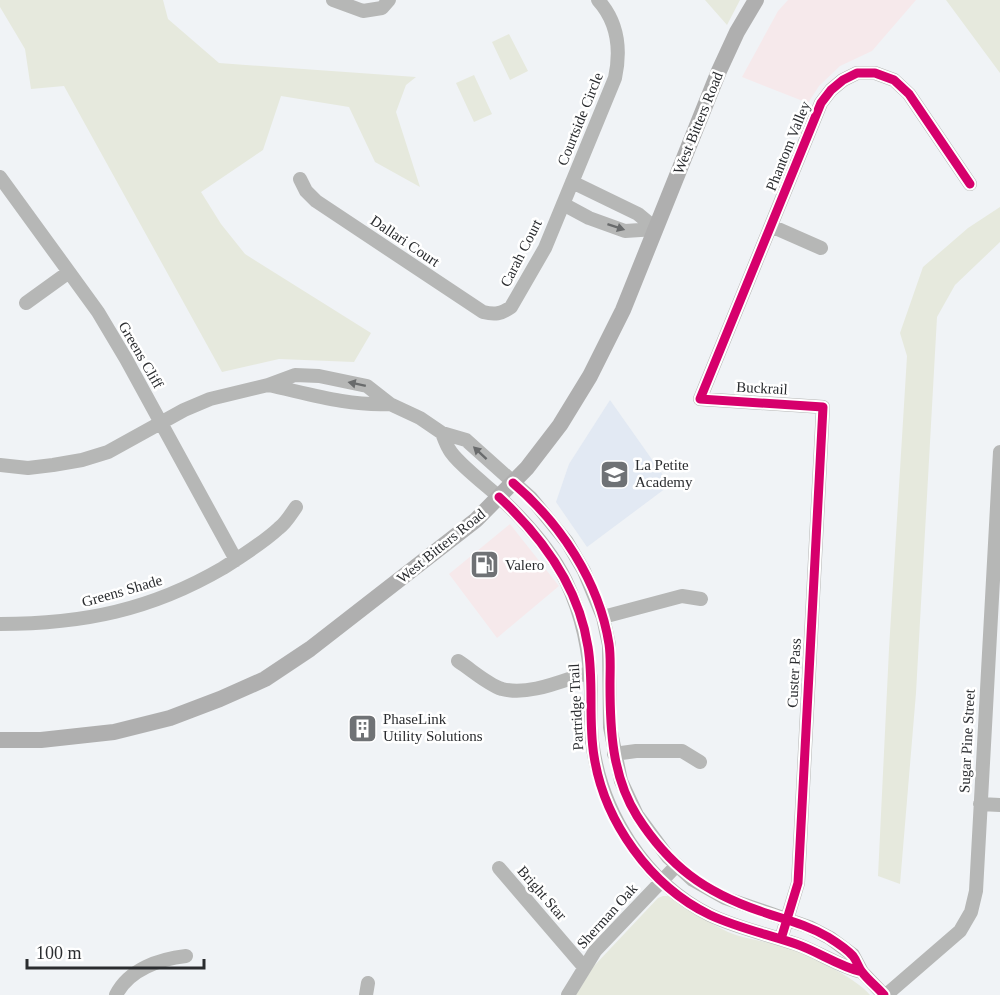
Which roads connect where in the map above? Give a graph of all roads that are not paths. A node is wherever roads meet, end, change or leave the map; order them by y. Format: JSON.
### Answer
{"nodes":[{"id":1,"x":333,"y":0,"type":"edge"},
{"id":2,"x":389,"y":0,"type":"edge"},
{"id":3,"x":598,"y":0,"type":"edge"},
{"id":4,"x":756,"y":0,"type":"edge"},
{"id":5,"x":0,"y":177,"type":"edge"},
{"id":6,"x":300,"y":179,"type":"dead end"},
{"id":7,"x":572,"y":182,"type":"junction"},
{"id":8,"x":970,"y":184,"type":"dead end"},
{"id":9,"x":563,"y":204,"type":"junction"},
{"id":10,"x":771,"y":226,"type":"junction"},
{"id":11,"x":656,"y":230,"type":"junction"},
{"id":12,"x":821,"y":248,"type":"dead end"},
{"id":13,"x":69,"y":272,"type":"junction"},
{"id":14,"x":26,"y":303,"type":"dead end"},
{"id":15,"x":502,"y":314,"type":"joint"},
{"id":16,"x":330,"y":378,"type":"junction"},
{"id":17,"x":268,"y":385,"type":"junction"},
{"id":18,"x":327,"y":399,"type":"junction"},
{"id":19,"x":700,"y":399,"type":"joint"},
{"id":20,"x":390,"y":404,"type":"junction"},
{"id":21,"x":823,"y":407,"type":"joint"},
{"id":22,"x":161,"y":422,"type":"junction"},
{"id":23,"x":442,"y":433,"type":"junction"},
{"id":24,"x":1000,"y":452,"type":"edge"},
{"id":25,"x":0,"y":465,"type":"edge"},
{"id":26,"x":513,"y":483,"type":"junction"},
{"id":27,"x":500,"y":497,"type":"junction"},
{"id":28,"x":296,"y":507,"type":"dead end"},
{"id":29,"x":236,"y":560,"type":"junction"},
{"id":30,"x":701,"y":599,"type":"dead end"},
{"id":31,"x":603,"y":617,"type":"junction"},
{"id":32,"x":0,"y":624,"type":"edge"},
{"id":33,"x":994,"y":648,"type":"edge"},
{"id":34,"x":458,"y":661,"type":"dead end"},
{"id":35,"x":590,"y":672,"type":"junction"},
{"id":36,"x":590,"y":727,"type":"junction"},
{"id":37,"x":610,"y":727,"type":"junction"},
{"id":38,"x":0,"y":740,"type":"edge"},
{"id":39,"x":614,"y":754,"type":"junction"},
{"id":40,"x":700,"y":762,"type":"dead end"},
{"id":41,"x":980,"y":804,"type":"junction"},
{"id":42,"x":1000,"y":805,"type":"edge"},
{"id":43,"x":677,"y":865,"type":"junction"},
{"id":44,"x":499,"y":868,"type":"dead end"},
{"id":45,"x":662,"y":882,"type":"junction"},
{"id":46,"x":787,"y":920,"type":"junction"},
{"id":47,"x":781,"y":939,"type":"junction"},
{"id":48,"x":186,"y":956,"type":"dead end"},
{"id":49,"x":584,"y":967,"type":"junction"},
{"id":50,"x":862,"y":972,"type":"junction"},
{"id":51,"x":116,"y":995,"type":"edge"},
{"id":52,"x":567,"y":995,"type":"edge"},
{"id":53,"x":885,"y":995,"type":"edge"}],
"edges":[{"from":1,"to":2,"type":"street"},
{"from":3,"to":7,"type":"street","name":"Courtside Circle"},
{"from":4,"to":11,"type":"main road","name":"West Bitters Road"},
{"from":5,"to":13,"type":"street","name":"Greens Cliff"},
{"from":6,"to":15,"type":"street","name":"Dallari Court"},
{"from":7,"to":9,"type":"street","name":"Courtside Circle"},
{"from":7,"to":11,"type":"street","name":"Courtside Circle"},
{"from":8,"to":10,"type":"street","name":"Phantom Valley"},
{"from":9,"to":11,"type":"street","one_way":true},
{"from":9,"to":15,"type":"street","name":"Carah Court"},
{"from":10,"to":12,"type":"street"},
{"from":10,"to":19,"type":"street","name":"Phantom Valley"},
{"from":11,"to":26,"type":"main road","name":"West Bitters Road"},
{"from":13,"to":14,"type":"street"},
{"from":13,"to":22,"type":"street","name":"Greens Cliff"},
{"from":16,"to":17,"type":"street"},
{"from":16,"to":18,"type":"street"},
{"from":20,"to":16,"type":"street","one_way":true},
{"from":17,"to":18,"type":"street"},
{"from":17,"to":22,"type":"street"},
{"from":18,"to":20,"type":"street"},
{"from":19,"to":21,"type":"street","name":"Buckrail"},
{"from":20,"to":23,"type":"street"},
{"from":21,"to":46,"type":"street","name":"Custer Pass"},
{"from":22,"to":25,"type":"street"},
{"from":22,"to":29,"type":"street","name":"Greens Cliff"},
{"from":26,"to":23,"type":"street","name":"Partridge Trail","one_way":true},
{"from":23,"to":27,"type":"street","name":"Partridge Trail"},
{"from":24,"to":33,"type":"street","name":"Sugar Pine Street"},
{"from":26,"to":27,"type":"main road","name":"West Bitters Road"},
{"from":26,"to":31,"type":"street","name":"Partridge Trail"},
{"from":27,"to":35,"type":"street","name":"Partridge Trail"},
{"from":27,"to":38,"type":"main road","name":"West Bitters Road"},
{"from":28,"to":29,"type":"street","name":"Greens Shade"},
{"from":29,"to":32,"type":"street","name":"Greens Shade"},
{"from":30,"to":31,"type":"street"},
{"from":31,"to":37,"type":"street","name":"Partridge Trail"},
{"from":33,"to":41,"type":"street","name":"Sugar Pine Street"},
{"from":34,"to":35,"type":"street"},
{"from":35,"to":36,"type":"street","name":"Partridge Trail"},
{"from":36,"to":37,"type":"street","name":"Partridge Trail"},
{"from":36,"to":45,"type":"street","name":"Partridge Trail"},
{"from":37,"to":39,"type":"street","name":"Partridge Trail"},
{"from":39,"to":40,"type":"street"},
{"from":39,"to":43,"type":"street","name":"Partridge Trail"},
{"from":41,"to":42,"type":"street"},
{"from":41,"to":53,"type":"street","name":"Sugar Pine Street"},
{"from":43,"to":45,"type":"street","name":"Sherman Oak"},
{"from":43,"to":46,"type":"street","name":"Partridge Trail"},
{"from":44,"to":49,"type":"street","name":"Bright Star"},
{"from":45,"to":47,"type":"street","name":"Partridge Trail"},
{"from":45,"to":49,"type":"street","name":"Sherman Oak"},
{"from":46,"to":47,"type":"street","name":"Custer Pass"},
{"from":46,"to":50,"type":"street","name":"Partridge Trail"},
{"from":47,"to":50,"type":"street","name":"Partridge Trail"},
{"from":48,"to":51,"type":"street"},
{"from":49,"to":52,"type":"street","name":"Sherman Oak"},
{"from":50,"to":53,"type":"street","name":"Partridge Trail"}]}
